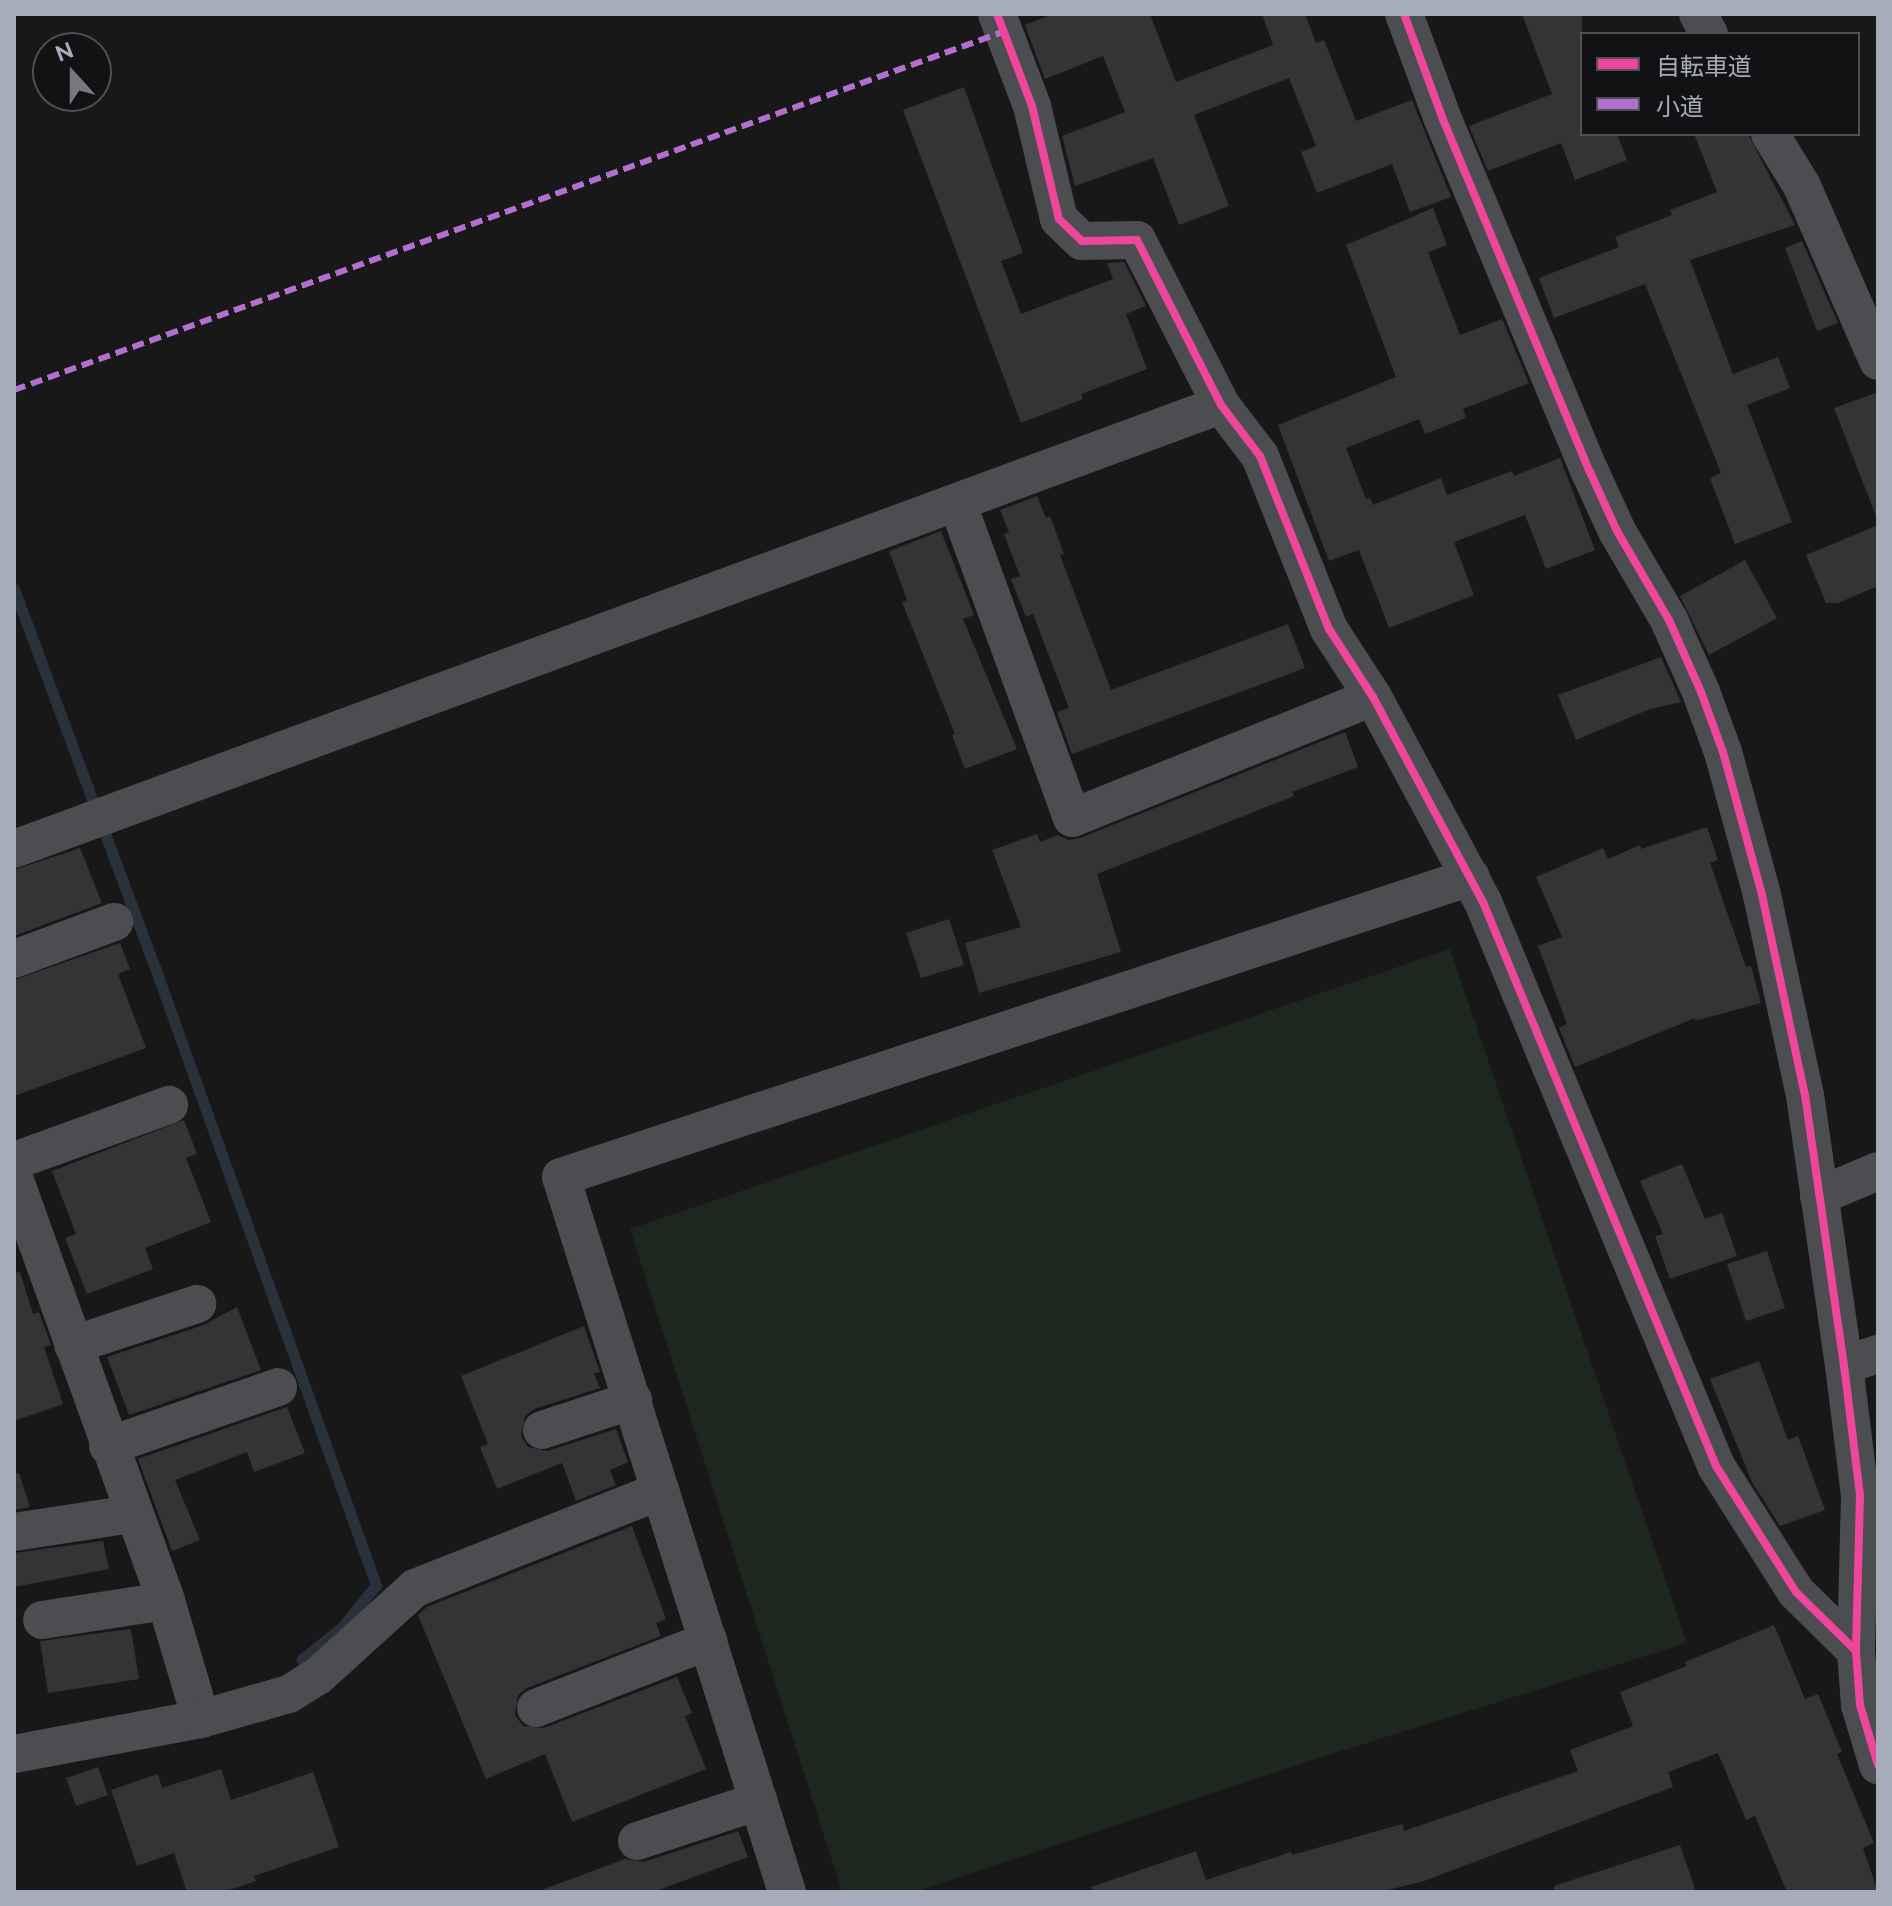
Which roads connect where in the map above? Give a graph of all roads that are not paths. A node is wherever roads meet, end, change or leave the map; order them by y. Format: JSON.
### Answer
{"nodes":[{"id":1,"x":997,"y":14,"type":"edge"},
{"id":2,"x":1404,"y":14,"type":"edge"},
{"id":3,"x":1698,"y":14,"type":"edge"},
{"id":4,"x":1708,"y":32,"type":"edge"},
{"id":5,"x":1771,"y":136,"type":"edge"},
{"id":6,"x":1878,"y":361,"type":"edge"},
{"id":7,"x":1221,"y":405,"type":"junction"},
{"id":8,"x":957,"y":502,"type":"junction"},
{"id":9,"x":1373,"y":697,"type":"junction"},
{"id":10,"x":14,"y":849,"type":"edge"},
{"id":11,"x":1471,"y":877,"type":"junction"},
{"id":12,"x":114,"y":922,"type":"dead end"},
{"id":13,"x":14,"y":959,"type":"edge"},
{"id":14,"x":169,"y":1105,"type":"dead end"},
{"id":15,"x":14,"y":1161,"type":"edge"},
{"id":16,"x":1878,"y":1171,"type":"edge"},
{"id":17,"x":14,"y":1178,"type":"edge"},
{"id":18,"x":1819,"y":1196,"type":"junction"},
{"id":19,"x":197,"y":1304,"type":"dead end"},
{"id":20,"x":73,"y":1345,"type":"junction"},
{"id":21,"x":1861,"y":1360,"type":"edge"},
{"id":22,"x":278,"y":1387,"type":"dead end"},
{"id":23,"x":633,"y":1400,"type":"junction"},
{"id":24,"x":542,"y":1430,"type":"dead end"},
{"id":25,"x":108,"y":1446,"type":"junction"},
{"id":26,"x":660,"y":1491,"type":"junction"},
{"id":27,"x":132,"y":1514,"type":"junction"},
{"id":28,"x":14,"y":1532,"type":"edge"},
{"id":29,"x":166,"y":1601,"type":"junction"},
{"id":30,"x":42,"y":1620,"type":"dead end"},
{"id":31,"x":708,"y":1641,"type":"junction"},
{"id":32,"x":1856,"y":1651,"type":"junction"},
{"id":33,"x":536,"y":1708,"type":"dead end"},
{"id":34,"x":201,"y":1719,"type":"junction"},
{"id":35,"x":14,"y":1754,"type":"edge"},
{"id":36,"x":1878,"y":1765,"type":"edge"},
{"id":37,"x":759,"y":1801,"type":"junction"},
{"id":38,"x":637,"y":1841,"type":"dead end"},
{"id":39,"x":787,"y":1892,"type":"edge"}],
"edges":[{"from":1,"to":7,"type":"street"},
{"from":2,"to":18,"type":"street"},
{"from":3,"to":4,"type":"street"},
{"from":5,"to":6,"type":"street"},
{"from":7,"to":8,"type":"street"},
{"from":7,"to":9,"type":"street"},
{"from":8,"to":9,"type":"street"},
{"from":8,"to":10,"type":"street"},
{"from":9,"to":11,"type":"street"},
{"from":11,"to":23,"type":"street"},
{"from":11,"to":32,"type":"street"},
{"from":12,"to":13,"type":"street"},
{"from":14,"to":15,"type":"street"},
{"from":16,"to":18,"type":"street"},
{"from":17,"to":20,"type":"street"},
{"from":18,"to":21,"type":"street"},
{"from":19,"to":20,"type":"street"},
{"from":20,"to":25,"type":"street"},
{"from":21,"to":32,"type":"street"},
{"from":22,"to":25,"type":"street"},
{"from":23,"to":24,"type":"street"},
{"from":23,"to":26,"type":"street"},
{"from":25,"to":27,"type":"street"},
{"from":26,"to":31,"type":"street"},
{"from":26,"to":34,"type":"street"},
{"from":27,"to":28,"type":"street"},
{"from":27,"to":29,"type":"street"},
{"from":29,"to":30,"type":"street"},
{"from":29,"to":34,"type":"street"},
{"from":31,"to":33,"type":"street"},
{"from":31,"to":37,"type":"street"},
{"from":32,"to":36,"type":"street"},
{"from":34,"to":35,"type":"street"},
{"from":37,"to":38,"type":"street"},
{"from":37,"to":39,"type":"street"}]}
